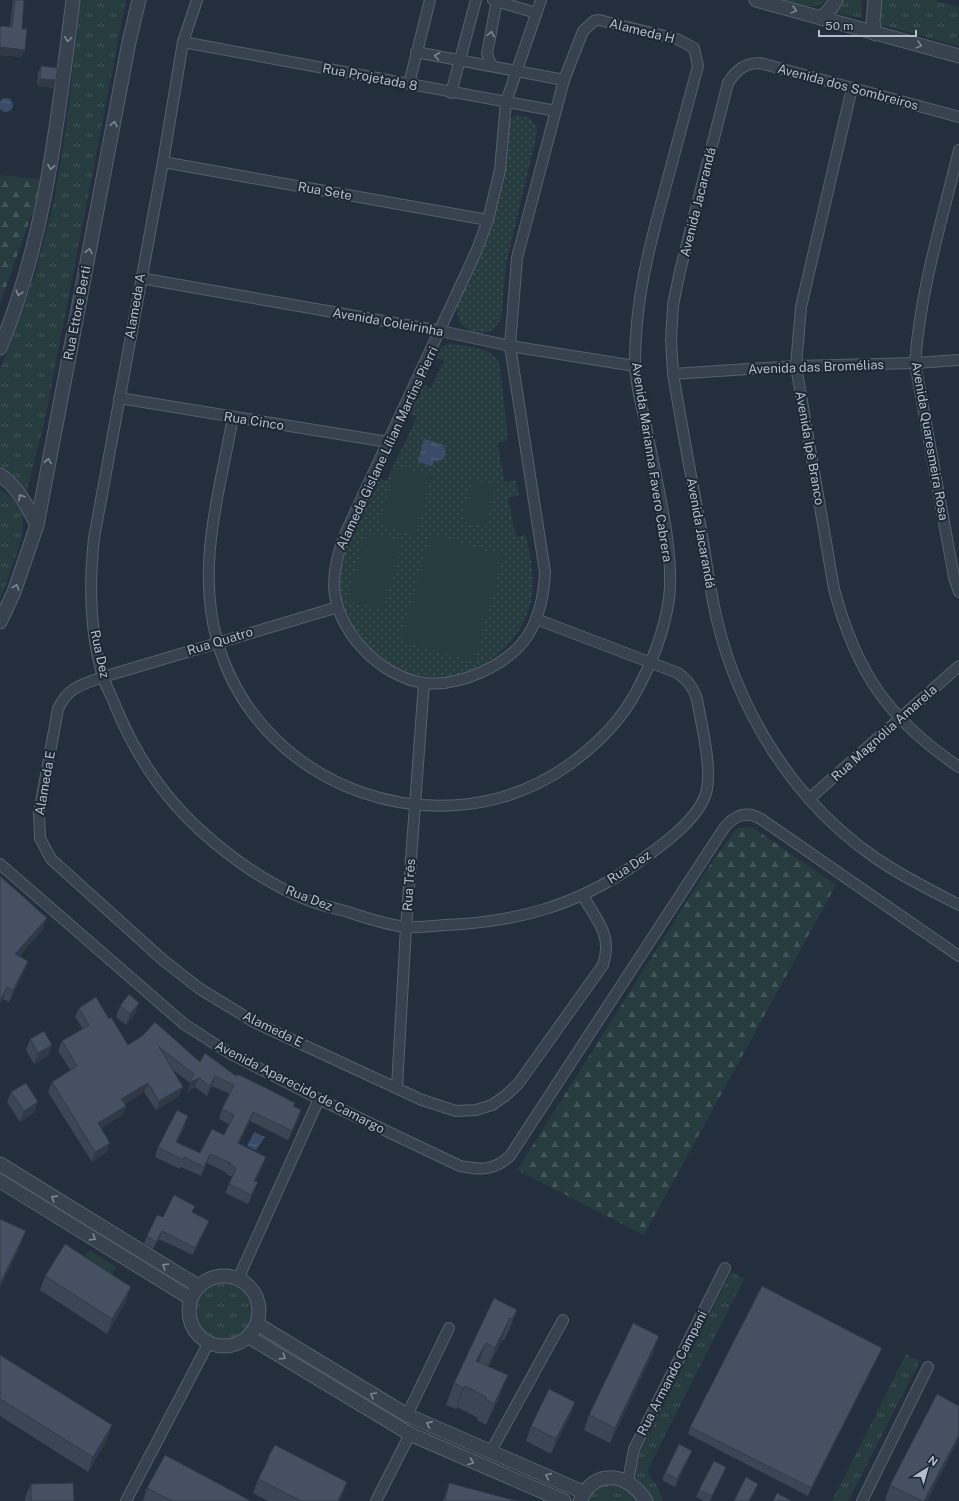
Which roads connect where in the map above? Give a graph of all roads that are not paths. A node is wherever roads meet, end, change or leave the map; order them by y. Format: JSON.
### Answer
{"nodes":[{"id":1,"x":73,"y":0,"type":"edge"},
{"id":2,"x":139,"y":0,"type":"edge"},
{"id":3,"x":197,"y":0,"type":"edge"},
{"id":4,"x":430,"y":0,"type":"edge"},
{"id":5,"x":476,"y":0,"type":"edge"},
{"id":6,"x":495,"y":0,"type":"edge"},
{"id":7,"x":541,"y":0,"type":"edge"},
{"id":8,"x":756,"y":0,"type":"edge"},
{"id":9,"x":836,"y":0,"type":"edge"},
{"id":10,"x":875,"y":0,"type":"edge"},
{"id":11,"x":536,"y":13,"type":"junction"},
{"id":12,"x":821,"y":18,"type":"junction"},
{"id":13,"x":590,"y":24,"type":"joint"},
{"id":14,"x":875,"y":34,"type":"junction"},
{"id":15,"x":183,"y":42,"type":"junction"},
{"id":16,"x":694,"y":48,"type":"joint"},
{"id":17,"x":416,"y":52,"type":"junction"},
{"id":18,"x":959,"y":56,"type":"edge"},
{"id":19,"x":459,"y":60,"type":"junction"},
{"id":20,"x":492,"y":66,"type":"junction"},
{"id":21,"x":738,"y":69,"type":"joint"},
{"id":22,"x":516,"y":71,"type":"junction"},
{"id":23,"x":564,"y":80,"type":"junction"},
{"id":24,"x":409,"y":84,"type":"junction"},
{"id":25,"x":852,"y":88,"type":"junction"},
{"id":26,"x":451,"y":93,"type":"junction"},
{"id":27,"x":506,"y":102,"type":"junction"},
{"id":28,"x":556,"y":111,"type":"junction"},
{"id":29,"x":959,"y":117,"type":"edge"},
{"id":30,"x":959,"y":150,"type":"edge"},
{"id":31,"x":163,"y":162,"type":"junction"},
{"id":32,"x":488,"y":220,"type":"junction"},
{"id":33,"x":140,"y":278,"type":"junction"},
{"id":34,"x":441,"y":331,"type":"junction"},
{"id":35,"x":510,"y":346,"type":"junction"},
{"id":36,"x":0,"y":348,"type":"edge"},
{"id":37,"x":959,"y":360,"type":"edge"},
{"id":38,"x":915,"y":363,"type":"junction"},
{"id":39,"x":635,"y":366,"type":"junction"},
{"id":40,"x":796,"y":366,"type":"junction"},
{"id":41,"x":673,"y":374,"type":"junction"},
{"id":42,"x":119,"y":398,"type":"junction"},
{"id":43,"x":233,"y":417,"type":"junction"},
{"id":44,"x":388,"y":442,"type":"junction"},
{"id":45,"x":0,"y":475,"type":"edge"},
{"id":46,"x":37,"y":525,"type":"junction"},
{"id":47,"x":90,"y":570,"type":"joint"},
{"id":48,"x":959,"y":592,"type":"edge"},
{"id":49,"x":338,"y":607,"type":"junction"},
{"id":50,"x":536,"y":619,"type":"junction"},
{"id":51,"x":0,"y":622,"type":"edge"},
{"id":52,"x":217,"y":642,"type":"junction"},
{"id":53,"x":651,"y":663,"type":"junction"},
{"id":54,"x":959,"y":666,"type":"edge"},
{"id":55,"x":103,"y":677,"type":"junction"},
{"id":56,"x":424,"y":683,"type":"junction"},
{"id":57,"x":900,"y":719,"type":"junction"},
{"id":58,"x":959,"y":767,"type":"edge"},
{"id":59,"x":809,"y":799,"type":"junction"},
{"id":60,"x":415,"y":805,"type":"junction"},
{"id":61,"x":0,"y":864,"type":"edge"},
{"id":62,"x":583,"y":896,"type":"junction"},
{"id":63,"x":959,"y":905,"type":"edge"},
{"id":64,"x":406,"y":927,"type":"junction"},
{"id":65,"x":959,"y":956,"type":"edge"},
{"id":66,"x":397,"y":1088,"type":"junction"},
{"id":67,"x":319,"y":1099,"type":"junction"},
{"id":68,"x":0,"y":1164,"type":"edge"},
{"id":69,"x":0,"y":1181,"type":"edge"},
{"id":70,"x":725,"y":1268,"type":"dead end"},
{"id":71,"x":238,"y":1279,"type":"junction"},
{"id":72,"x":198,"y":1286,"type":"junction"},
{"id":73,"x":190,"y":1298,"type":"junction"},
{"id":74,"x":563,"y":1320,"type":"dead end"},
{"id":75,"x":257,"y":1324,"type":"junction"},
{"id":76,"x":449,"y":1328,"type":"dead end"},
{"id":77,"x":249,"y":1337,"type":"junction"},
{"id":78,"x":208,"y":1344,"type":"junction"},
{"id":79,"x":928,"y":1367,"type":"dead end"},
{"id":80,"x":407,"y":1414,"type":"junction"},
{"id":81,"x":410,"y":1434,"type":"junction"},
{"id":82,"x":491,"y":1451,"type":"junction"},
{"id":83,"x":628,"y":1481,"type":"junction"},
{"id":84,"x":581,"y":1497,"type":"edge"},
{"id":85,"x":126,"y":1501,"type":"edge"},
{"id":86,"x":376,"y":1501,"type":"edge"},
{"id":87,"x":564,"y":1501,"type":"edge"},
{"id":88,"x":646,"y":1501,"type":"edge"},
{"id":89,"x":862,"y":1501,"type":"edge"}],
"edges":[{"from":1,"to":36,"type":"street","one_way":true},
{"from":46,"to":2,"type":"street","name":"Rua Ettore Berti","one_way":true},
{"from":3,"to":15,"type":"street","name":"Alameda A"},
{"from":4,"to":17,"type":"street"},
{"from":5,"to":19,"type":"street"},
{"from":6,"to":11,"type":"street"},
{"from":20,"to":6,"type":"street","one_way":true},
{"from":7,"to":11,"type":"street","name":"Alameda Gislane Lílian Martins Pierri"},
{"from":8,"to":12,"type":"street","one_way":true},
{"from":9,"to":12,"type":"street"},
{"from":10,"to":14,"type":"street"},
{"from":11,"to":22,"type":"street","name":"Alameda Gislane Lílian Martins Pierri"},
{"from":12,"to":14,"type":"street"},
{"from":13,"to":16,"type":"street","name":"Alameda H"},
{"from":13,"to":23,"type":"street","name":"Alameda Gislane Lílian Martins Pierri"},
{"from":14,"to":18,"type":"street","one_way":true},
{"from":15,"to":24,"type":"street","name":"Rua Projetada 8"},
{"from":15,"to":31,"type":"street","name":"Alameda A"},
{"from":16,"to":39,"type":"street","name":"Avenida Marianna Favero Cabrera"},
{"from":19,"to":17,"type":"street","one_way":true},
{"from":17,"to":24,"type":"street"},
{"from":19,"to":20,"type":"street"},
{"from":19,"to":26,"type":"street"},
{"from":20,"to":22,"type":"street"},
{"from":21,"to":25,"type":"street","name":"Avenida dos Sombreiros"},
{"from":21,"to":41,"type":"street","name":"Avenida Jacarandá"},
{"from":22,"to":23,"type":"street"},
{"from":22,"to":27,"type":"street","name":"Alameda Gislane Lílian Martins Pierri"},
{"from":23,"to":28,"type":"street","name":"Alameda Gislane Lílian Martins Pierri"},
{"from":24,"to":26,"type":"street","name":"Rua Projetada 8"},
{"from":25,"to":29,"type":"street","name":"Avenida dos Sombreiros"},
{"from":25,"to":40,"type":"street","name":"Avenida Ipê Branco"},
{"from":26,"to":27,"type":"street","name":"Rua Projetada 8"},
{"from":27,"to":28,"type":"street","name":"Rua Projetada 8"},
{"from":27,"to":32,"type":"street","name":"Alameda Gislane Lílian Martins Pierri"},
{"from":28,"to":35,"type":"street","name":"Alameda Gislane Lílian Martins Pierri"},
{"from":30,"to":38,"type":"street","name":"Avenida Quaresmeira Rosa"},
{"from":31,"to":32,"type":"street","name":"Rua Sete"},
{"from":31,"to":33,"type":"street","name":"Alameda A"},
{"from":32,"to":34,"type":"street","name":"Alameda Gislane Lílian Martins Pierri"},
{"from":33,"to":34,"type":"street","name":"Avenida Coleirinha"},
{"from":33,"to":42,"type":"street","name":"Alameda A"},
{"from":34,"to":35,"type":"street","name":"Avenida Coleirinha"},
{"from":34,"to":44,"type":"street","name":"Alameda Gislane Lílian Martins Pierri"},
{"from":35,"to":39,"type":"street","name":"Avenida Coleirinha"},
{"from":35,"to":50,"type":"street","name":"Alameda Gislane Lílian Martins Pierri"},
{"from":37,"to":38,"type":"street","name":"Avenida das Bromélias"},
{"from":38,"to":40,"type":"street","name":"Avenida das Bromélias"},
{"from":38,"to":48,"type":"street","name":"Avenida Quaresmeira Rosa"},
{"from":39,"to":53,"type":"street","name":"Avenida Marianna Favero Cabrera"},
{"from":40,"to":41,"type":"street","name":"Avenida das Bromélias"},
{"from":40,"to":57,"type":"street","name":"Avenida Ipê Branco"},
{"from":41,"to":59,"type":"street","name":"Avenida Jacarandá"},
{"from":42,"to":43,"type":"street","name":"Rua Cinco"},
{"from":42,"to":47,"type":"street","name":"Alameda A"},
{"from":43,"to":44,"type":"street","name":"Rua Cinco"},
{"from":43,"to":52,"type":"street","name":"Avenida Marianna Favero Cabrera"},
{"from":44,"to":49,"type":"street","name":"Alameda Gislane Lílian Martins Pierri"},
{"from":46,"to":45,"type":"street","one_way":true},
{"from":51,"to":46,"type":"street","name":"Rua Ettore Berti","one_way":true},
{"from":47,"to":55,"type":"street","name":"Rua Dez"},
{"from":49,"to":52,"type":"street","name":"Rua Quatro"},
{"from":49,"to":56,"type":"street","name":"Alameda Gislane Lílian Martins Pierri"},
{"from":50,"to":53,"type":"street","name":"Rua Dez"},
{"from":50,"to":56,"type":"street","name":"Alameda Gislane Lílian Martins Pierri"},
{"from":52,"to":55,"type":"street","name":"Rua Quatro"},
{"from":52,"to":60,"type":"street","name":"Avenida Marianna Favero Cabrera"},
{"from":53,"to":60,"type":"street","name":"Avenida Marianna Favero Cabrera"},
{"from":53,"to":62,"type":"street","name":"Rua Dez"},
{"from":54,"to":57,"type":"street","name":"Rua Magnólia Amarela"},
{"from":55,"to":64,"type":"street","name":"Rua Dez"},
{"from":55,"to":66,"type":"street","name":"Alameda E"},
{"from":56,"to":60,"type":"street","name":"Rua Três"},
{"from":57,"to":58,"type":"street","name":"Avenida Ipê Branco"},
{"from":57,"to":59,"type":"street","name":"Rua Magnólia Amarela"},
{"from":59,"to":63,"type":"street","name":"Avenida Jacarandá"},
{"from":60,"to":64,"type":"street","name":"Rua Três"},
{"from":61,"to":67,"type":"street","name":"Avenida Aparecido de Camargo"},
{"from":62,"to":64,"type":"street","name":"Rua Dez"},
{"from":62,"to":66,"type":"street","name":"Alameda E"},
{"from":64,"to":66,"type":"street","name":"Rua Três"},
{"from":65,"to":67,"type":"street","name":"Avenida Aparecido de Camargo"},
{"from":67,"to":71,"type":"street"},
{"from":72,"to":68,"type":"street","one_way":true},
{"from":69,"to":73,"type":"street","one_way":true},
{"from":70,"to":83,"type":"street","name":"Rua Armando Campani"},
{"from":71,"to":72,"type":"street"},
{"from":71,"to":75,"type":"street"},
{"from":72,"to":73,"type":"street"},
{"from":73,"to":78,"type":"street"},
{"from":74,"to":82,"type":"street"},
{"from":75,"to":77,"type":"street"},
{"from":80,"to":75,"type":"street","one_way":true},
{"from":76,"to":80,"type":"street"},
{"from":77,"to":78,"type":"street"},
{"from":77,"to":81,"type":"street","one_way":true},
{"from":78,"to":85,"type":"street"},
{"from":79,"to":89,"type":"street"},
{"from":82,"to":80,"type":"street","one_way":true},
{"from":81,"to":86,"type":"street"},
{"from":81,"to":87,"type":"street","one_way":true},
{"from":84,"to":82,"type":"street","one_way":true},
{"from":83,"to":84,"type":"street"},
{"from":83,"to":88,"type":"street"}]}
